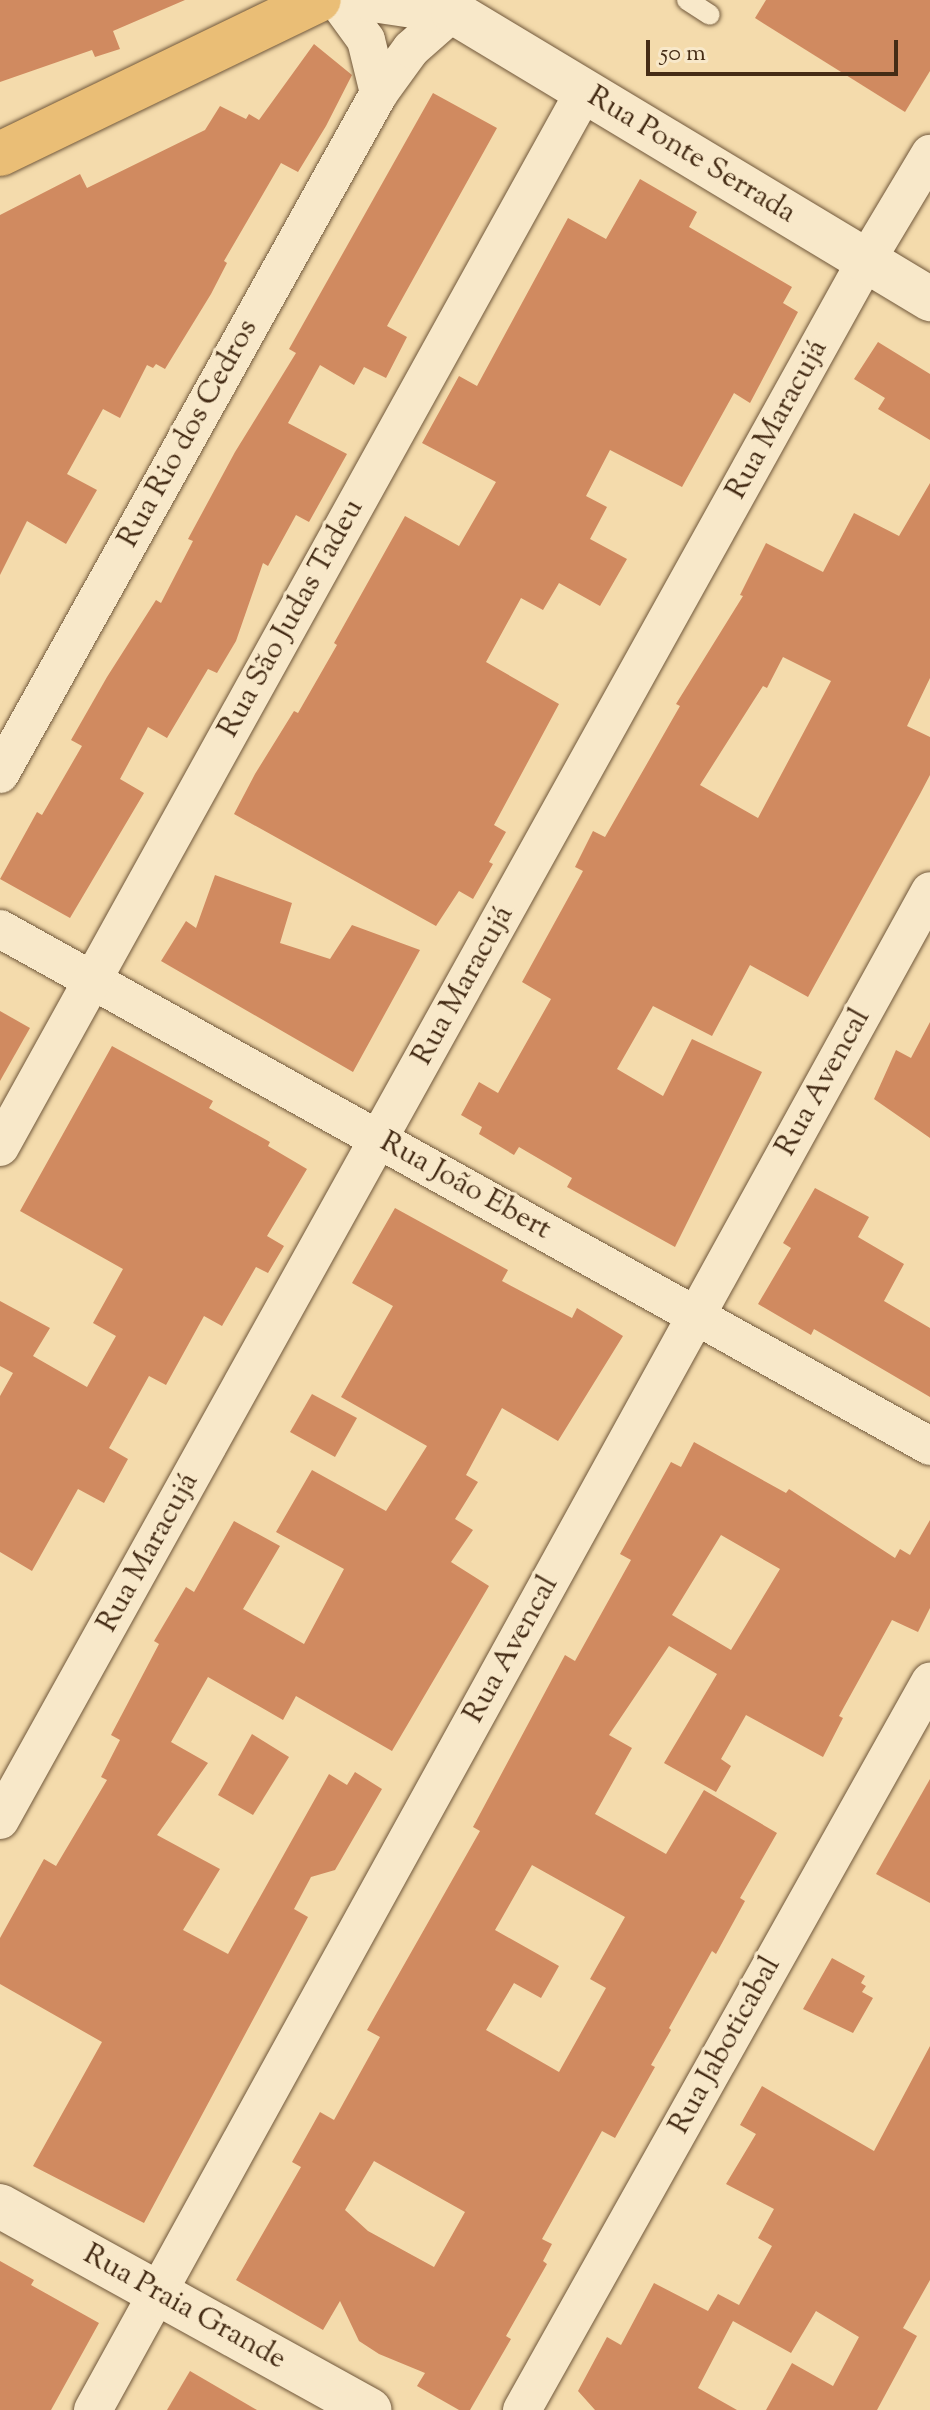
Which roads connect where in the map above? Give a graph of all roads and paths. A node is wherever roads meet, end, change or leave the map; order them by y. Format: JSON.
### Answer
{"nodes":[{"id":1,"x":319,"y":0,"type":"edge"},
{"id":2,"x":337,"y":0,"type":"edge"},
{"id":3,"x":373,"y":0,"type":"edge"},
{"id":4,"x":687,"y":0,"type":"edge"},
{"id":5,"x":453,"y":6,"type":"edge"},
{"id":6,"x":710,"y":15,"type":"dead end"},
{"id":7,"x":584,"y":92,"type":"junction"},
{"id":8,"x":379,"y":93,"type":"junction"},
{"id":9,"x":0,"y":154,"type":"edge"},
{"id":10,"x":930,"y":154,"type":"edge"},
{"id":11,"x":866,"y":261,"type":"junction"},
{"id":12,"x":930,"y":299,"type":"edge"},
{"id":13,"x":0,"y":774,"type":"edge"},
{"id":14,"x":930,"y":891,"type":"edge"},
{"id":15,"x":0,"y":929,"type":"edge"},
{"id":16,"x":92,"y":980,"type":"junction"},
{"id":17,"x":379,"y":1138,"type":"junction"},
{"id":18,"x":0,"y":1147,"type":"edge"},
{"id":19,"x":696,"y":1315,"type":"junction"},
{"id":20,"x":930,"y":1446,"type":"edge"},
{"id":21,"x":930,"y":1682,"type":"edge"},
{"id":22,"x":0,"y":1820,"type":"edge"},
{"id":23,"x":0,"y":2206,"type":"edge"},
{"id":24,"x":158,"y":2293,"type":"junction"},
{"id":25,"x":93,"y":2410,"type":"edge"},
{"id":26,"x":369,"y":2410,"type":"edge"},
{"id":27,"x":522,"y":2410,"type":"edge"}],
"edges":[{"from":1,"to":9,"type":"main road"},
{"from":2,"to":8,"type":"street"},
{"from":3,"to":5,"type":"street","name":"Rua Ponte Serrada"},
{"from":4,"to":6,"type":"lane"},
{"from":5,"to":7,"type":"street","name":"Rua Ponte Serrada"},
{"from":5,"to":8,"type":"street","name":"Rua Rio dos Cedros"},
{"from":7,"to":11,"type":"street","name":"Rua Ponte Serrada"},
{"from":7,"to":16,"type":"street","name":"Rua São Judas Tadeu"},
{"from":8,"to":13,"type":"street","name":"Rua Rio dos Cedros"},
{"from":10,"to":11,"type":"street","name":"Rua Maracujá"},
{"from":11,"to":12,"type":"street","name":"Rua Ponte Serrada"},
{"from":11,"to":17,"type":"street","name":"Rua Maracujá"},
{"from":14,"to":19,"type":"street","name":"Rua Avencal"},
{"from":15,"to":16,"type":"street","name":"Rua João Ebert"},
{"from":16,"to":17,"type":"street","name":"Rua João Ebert"},
{"from":16,"to":18,"type":"street","name":"Rua São Judas Tadeu"},
{"from":17,"to":19,"type":"street","name":"Rua João Ebert"},
{"from":17,"to":22,"type":"street","name":"Rua Maracujá"},
{"from":19,"to":20,"type":"street","name":"Rua João Ebert"},
{"from":19,"to":24,"type":"street","name":"Rua Avencal"},
{"from":21,"to":27,"type":"street","name":"Rua Jaboticabal"},
{"from":23,"to":24,"type":"street","name":"Rua Praia Grande"},
{"from":24,"to":25,"type":"street","name":"Rua Avencal"},
{"from":24,"to":26,"type":"street","name":"Rua Praia Grande"}]}
